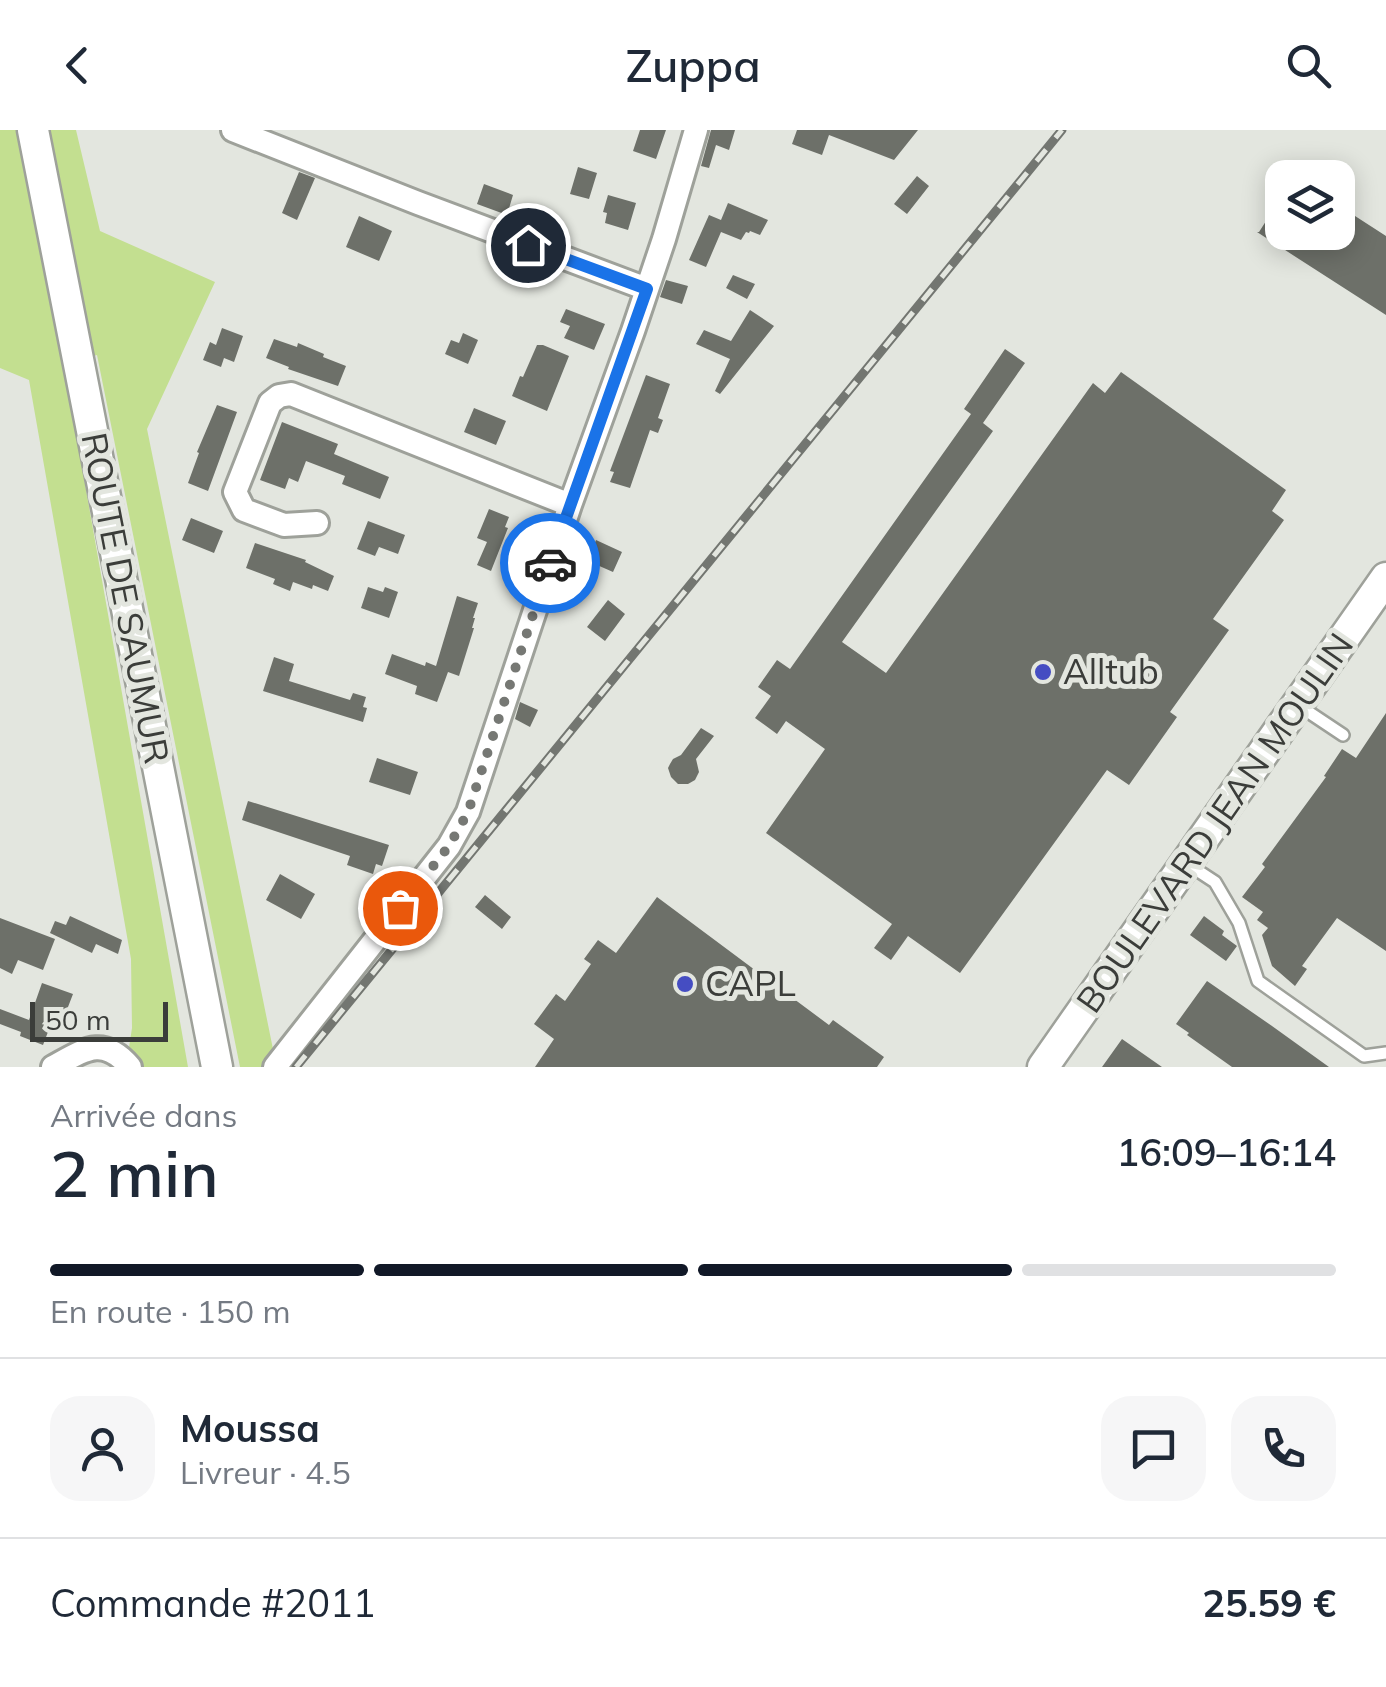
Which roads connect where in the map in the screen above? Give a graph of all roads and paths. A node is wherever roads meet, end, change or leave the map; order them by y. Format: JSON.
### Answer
{"nodes":[{"id":1,"x":33,"y":130,"type":"edge"},
{"id":2,"x":232,"y":130,"type":"edge"},
{"id":3,"x":696,"y":130,"type":"edge"},
{"id":4,"x":647,"y":289,"type":"junction"},
{"id":5,"x":570,"y":505,"type":"junction"},
{"id":6,"x":317,"y":523,"type":"dead end"},
{"id":7,"x":1386,"y":578,"type":"edge"},
{"id":8,"x":1298,"y":705,"type":"junction"},
{"id":9,"x":1343,"y":735,"type":"dead end"},
{"id":10,"x":1186,"y":863,"type":"junction"},
{"id":11,"x":1386,"y":1053,"type":"edge"},
{"id":12,"x":53,"y":1067,"type":"edge"},
{"id":13,"x":130,"y":1067,"type":"edge"},
{"id":14,"x":217,"y":1067,"type":"edge"},
{"id":15,"x":275,"y":1067,"type":"edge"},
{"id":16,"x":1043,"y":1067,"type":"edge"}],
"edges":[{"from":1,"to":14,"type":"main road","name":"ROUTE DE SAUMUR"},
{"from":2,"to":4,"type":"street"},
{"from":3,"to":4,"type":"street"},
{"from":4,"to":5,"type":"street"},
{"from":5,"to":6,"type":"street"},
{"from":5,"to":15,"type":"street"},
{"from":7,"to":8,"type":"main road","name":"BOULEVARD JEAN MOULIN"},
{"from":8,"to":9,"type":"lane"},
{"from":8,"to":10,"type":"main road","name":"BOULEVARD JEAN MOULIN"},
{"from":10,"to":11,"type":"lane"},
{"from":10,"to":16,"type":"main road","name":"BOULEVARD JEAN MOULIN"},
{"from":12,"to":13,"type":"street"}]}
